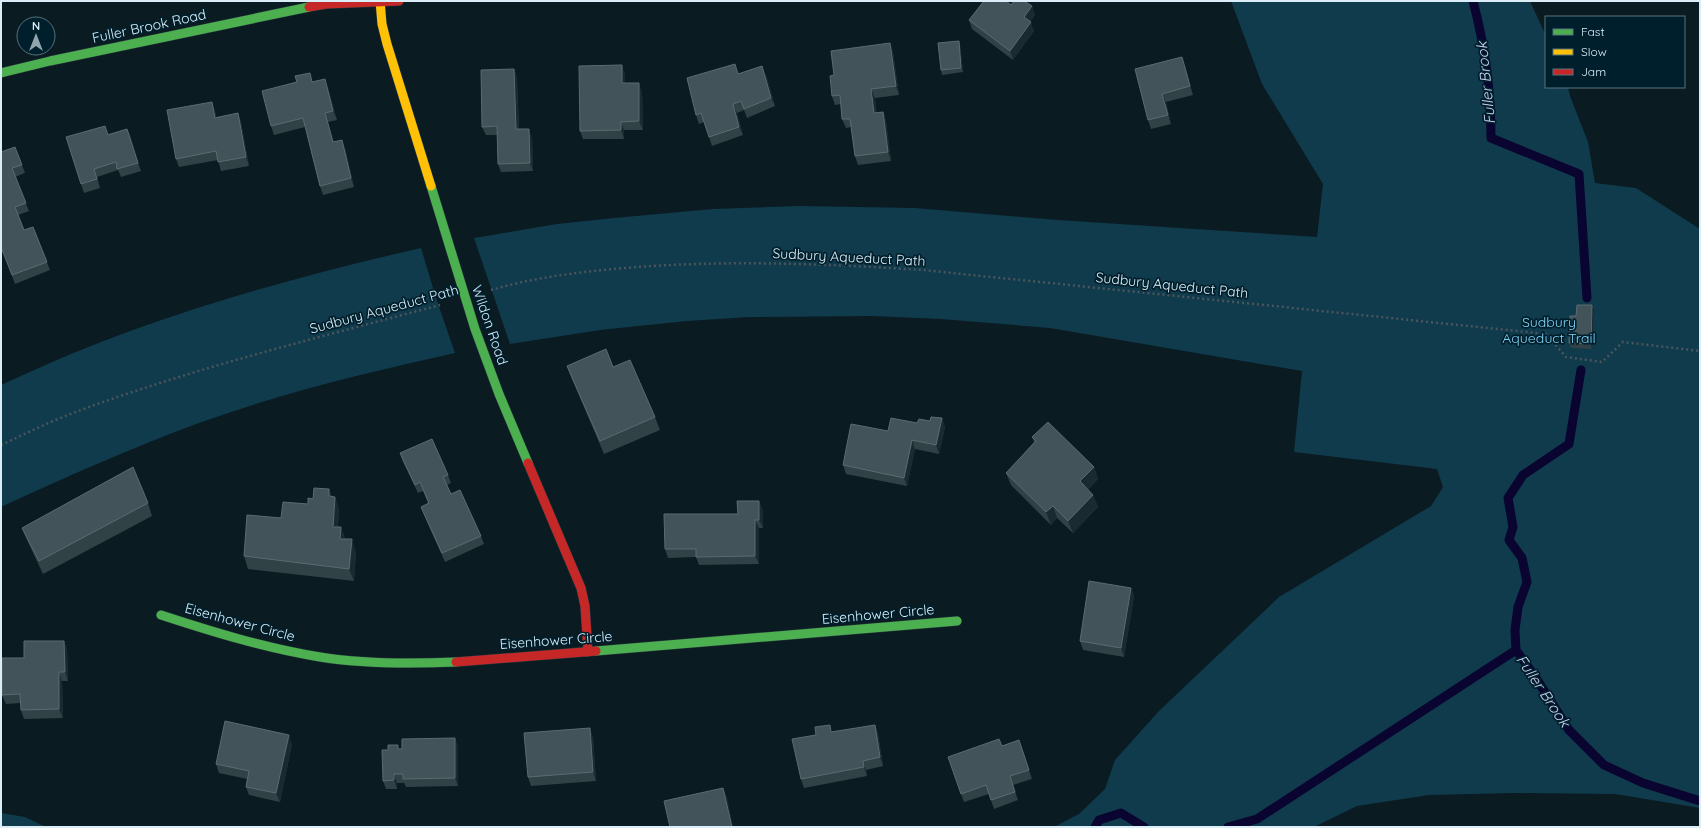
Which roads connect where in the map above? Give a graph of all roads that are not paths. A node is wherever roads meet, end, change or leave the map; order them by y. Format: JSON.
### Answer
{"nodes":[{"id":1,"x":380,"y":1,"type":"edge"},
{"id":2,"x":399,"y":1,"type":"edge"},
{"id":3,"x":1,"y":73,"type":"edge"},
{"id":4,"x":161,"y":615,"type":"dead end"},
{"id":5,"x":957,"y":621,"type":"dead end"},
{"id":6,"x":588,"y":652,"type":"junction"}],
"edges":[{"from":1,"to":2,"type":"street","name":"Fuller Brook Road"},
{"from":1,"to":3,"type":"street","name":"Fuller Brook Road"},
{"from":1,"to":6,"type":"street","name":"Wildon Road"},
{"from":4,"to":6,"type":"street","name":"Eisenhower Circle"},
{"from":5,"to":6,"type":"street","name":"Eisenhower Circle"}]}
